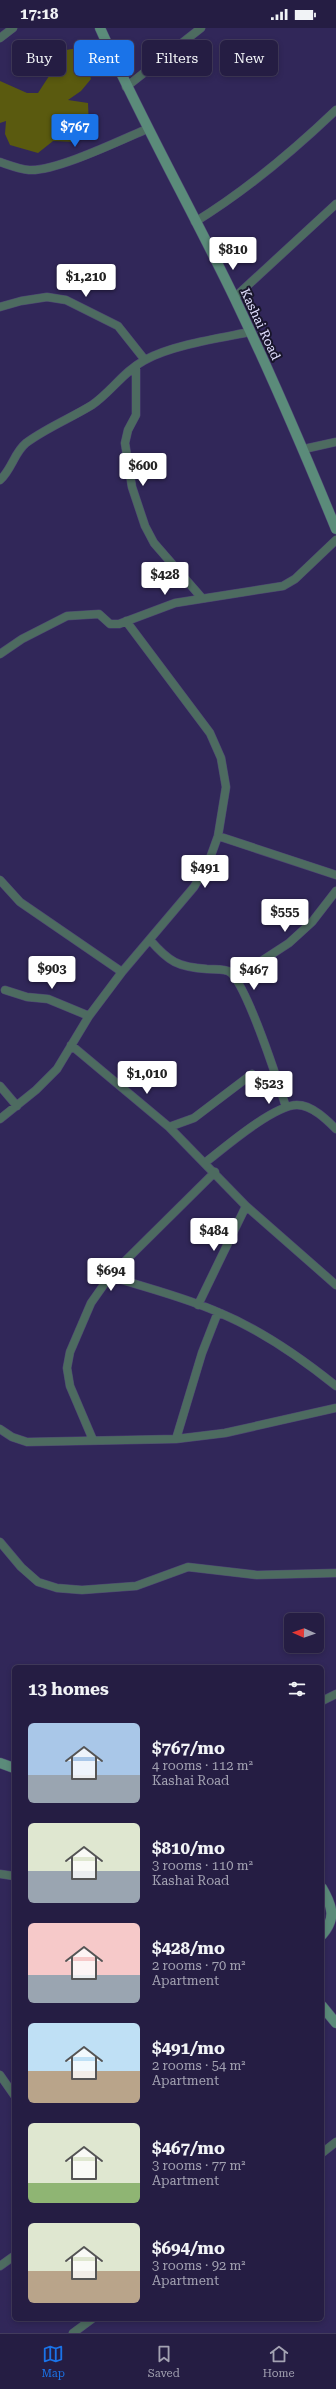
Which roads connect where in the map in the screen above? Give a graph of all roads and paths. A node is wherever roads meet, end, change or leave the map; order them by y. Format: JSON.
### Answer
{"nodes":[{"id":1,"x":13,"y":28,"type":"edge"},
{"id":2,"x":100,"y":28,"type":"edge"},
{"id":3,"x":202,"y":28,"type":"edge"},
{"id":4,"x":0,"y":38,"type":"edge"},
{"id":5,"x":126,"y":87,"type":"junction"},
{"id":6,"x":336,"y":110,"type":"edge"},
{"id":7,"x":147,"y":129,"type":"junction"},
{"id":8,"x":0,"y":162,"type":"edge"},
{"id":9,"x":336,"y":204,"type":"edge"},
{"id":10,"x":195,"y":222,"type":"junction"},
{"id":11,"x":234,"y":298,"type":"junction"},
{"id":12,"x":0,"y":307,"type":"edge"},
{"id":13,"x":250,"y":332,"type":"junction"},
{"id":14,"x":145,"y":360,"type":"junction"},
{"id":15,"x":136,"y":366,"type":"junction"},
{"id":16,"x":336,"y":442,"type":"edge"},
{"id":17,"x":304,"y":450,"type":"junction"},
{"id":18,"x":0,"y":480,"type":"edge"},
{"id":19,"x":336,"y":528,"type":"edge"},
{"id":20,"x":336,"y":540,"type":"edge"},
{"id":21,"x":201,"y":597,"type":"junction"},
{"id":22,"x":126,"y":621,"type":"junction"},
{"id":23,"x":0,"y":654,"type":"edge"},
{"id":24,"x":218,"y":836,"type":"junction"},
{"id":25,"x":336,"y":876,"type":"edge"},
{"id":26,"x":0,"y":880,"type":"edge"},
{"id":27,"x":336,"y":891,"type":"edge"},
{"id":28,"x":150,"y":940,"type":"junction"},
{"id":29,"x":122,"y":972,"type":"junction"},
{"id":30,"x":237,"y":977,"type":"junction"},
{"id":31,"x":5,"y":990,"type":"dead end"},
{"id":32,"x":90,"y":1016,"type":"junction"},
{"id":33,"x":71,"y":1045,"type":"junction"},
{"id":34,"x":252,"y":1074,"type":"dead end"},
{"id":35,"x":0,"y":1086,"type":"edge"},
{"id":36,"x":17,"y":1106,"type":"junction"},
{"id":37,"x":286,"y":1107,"type":"junction"},
{"id":38,"x":0,"y":1118,"type":"edge"},
{"id":39,"x":169,"y":1127,"type":"junction"},
{"id":40,"x":336,"y":1129,"type":"edge"},
{"id":41,"x":206,"y":1162,"type":"junction"},
{"id":42,"x":215,"y":1172,"type":"junction"},
{"id":43,"x":246,"y":1206,"type":"junction"},
{"id":44,"x":110,"y":1276,"type":"junction"},
{"id":45,"x":336,"y":1285,"type":"edge"},
{"id":46,"x":198,"y":1305,"type":"junction"},
{"id":47,"x":218,"y":1312,"type":"junction"},
{"id":48,"x":336,"y":1386,"type":"edge"},
{"id":49,"x":336,"y":1408,"type":"edge"},
{"id":50,"x":0,"y":1429,"type":"edge"},
{"id":51,"x":176,"y":1439,"type":"junction"},
{"id":52,"x":93,"y":1440,"type":"junction"},
{"id":53,"x":0,"y":1544,"type":"edge"},
{"id":54,"x":336,"y":1573,"type":"edge"},
{"id":55,"x":336,"y":1694,"type":"edge"},
{"id":56,"x":324,"y":1700,"type":"edge"},
{"id":57,"x":0,"y":1763,"type":"edge"},
{"id":58,"x":12,"y":1767,"type":"edge"},
{"id":59,"x":0,"y":1874,"type":"edge"},
{"id":60,"x":12,"y":1876,"type":"edge"},
{"id":61,"x":324,"y":1891,"type":"edge"},
{"id":62,"x":336,"y":1918,"type":"edge"},
{"id":63,"x":324,"y":1933,"type":"edge"},
{"id":64,"x":324,"y":2008,"type":"edge"},
{"id":65,"x":336,"y":2023,"type":"edge"},
{"id":66,"x":0,"y":2075,"type":"edge"},
{"id":67,"x":12,"y":2091,"type":"edge"},
{"id":68,"x":336,"y":2142,"type":"edge"},
{"id":69,"x":324,"y":2151,"type":"edge"},
{"id":70,"x":12,"y":2257,"type":"edge"},
{"id":71,"x":0,"y":2266,"type":"edge"},
{"id":72,"x":89,"y":2321,"type":"edge"},
{"id":73,"x":72,"y":2333,"type":"edge"}],
"edges":[{"from":1,"to":4,"type":"street"},
{"from":2,"to":5,"type":"street","name":"Kashai Road"},
{"from":3,"to":5,"type":"street"},
{"from":5,"to":7,"type":"street","name":"Kashai Road"},
{"from":6,"to":10,"type":"street"},
{"from":7,"to":8,"type":"street"},
{"from":7,"to":10,"type":"street","name":"Kashai Road"},
{"from":9,"to":11,"type":"street"},
{"from":10,"to":11,"type":"street","name":"Kashai Road"},
{"from":11,"to":13,"type":"street","name":"Kashai Road"},
{"from":12,"to":14,"type":"street"},
{"from":13,"to":14,"type":"street"},
{"from":13,"to":17,"type":"street","name":"Kashai Road"},
{"from":14,"to":15,"type":"street"},
{"from":15,"to":18,"type":"street"},
{"from":15,"to":21,"type":"street"},
{"from":16,"to":17,"type":"street"},
{"from":17,"to":19,"type":"street","name":"Kashai Road"},
{"from":20,"to":21,"type":"street"},
{"from":21,"to":22,"type":"street"},
{"from":22,"to":23,"type":"street"},
{"from":22,"to":24,"type":"street"},
{"from":24,"to":25,"type":"street"},
{"from":24,"to":28,"type":"street"},
{"from":26,"to":29,"type":"street"},
{"from":27,"to":30,"type":"street"},
{"from":28,"to":29,"type":"street"},
{"from":28,"to":30,"type":"street"},
{"from":29,"to":32,"type":"street"},
{"from":30,"to":37,"type":"street"},
{"from":31,"to":32,"type":"street"},
{"from":32,"to":33,"type":"street"},
{"from":33,"to":36,"type":"street"},
{"from":33,"to":39,"type":"street"},
{"from":34,"to":39,"type":"street"},
{"from":35,"to":36,"type":"street"},
{"from":36,"to":38,"type":"street"},
{"from":37,"to":40,"type":"street"},
{"from":37,"to":41,"type":"street"},
{"from":39,"to":41,"type":"street"},
{"from":41,"to":42,"type":"street"},
{"from":42,"to":43,"type":"street"},
{"from":42,"to":44,"type":"street"},
{"from":43,"to":45,"type":"street"},
{"from":43,"to":46,"type":"street"},
{"from":44,"to":46,"type":"street"},
{"from":44,"to":52,"type":"street"},
{"from":46,"to":47,"type":"street"},
{"from":47,"to":48,"type":"street"},
{"from":47,"to":51,"type":"street"},
{"from":49,"to":51,"type":"street"},
{"from":50,"to":52,"type":"street"},
{"from":51,"to":52,"type":"street"},
{"from":53,"to":54,"type":"street"},
{"from":55,"to":56,"type":"street"},
{"from":57,"to":58,"type":"street"},
{"from":59,"to":60,"type":"street"},
{"from":61,"to":62,"type":"street"},
{"from":62,"to":63,"type":"street"},
{"from":64,"to":65,"type":"street"},
{"from":66,"to":67,"type":"street"},
{"from":68,"to":69,"type":"street"},
{"from":70,"to":71,"type":"street"},
{"from":72,"to":73,"type":"street"}]}
